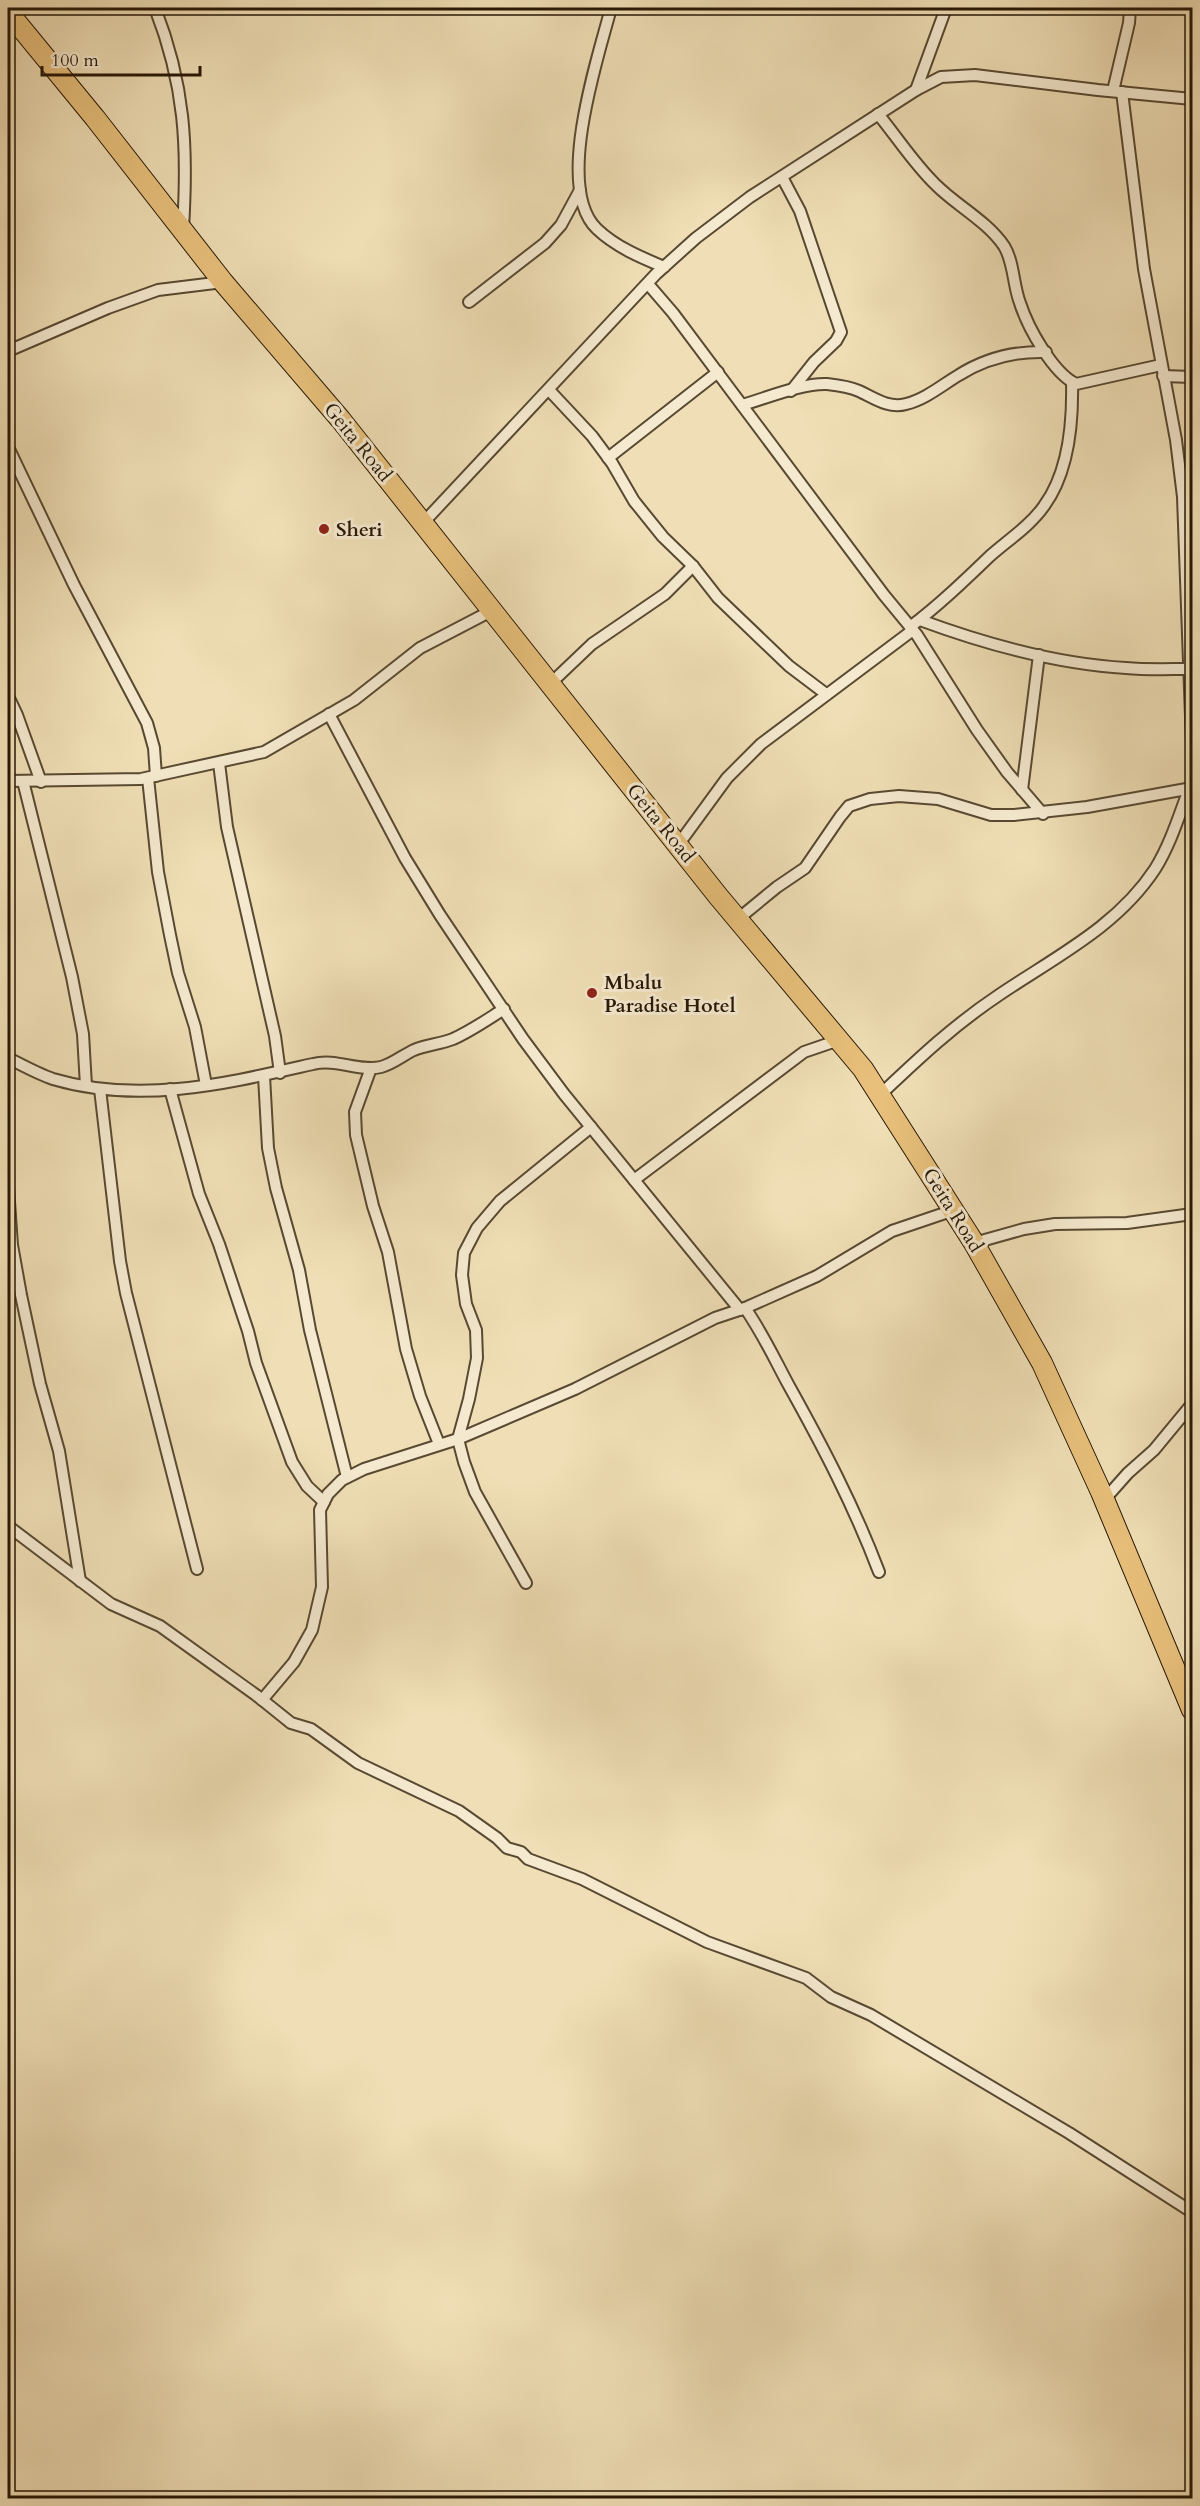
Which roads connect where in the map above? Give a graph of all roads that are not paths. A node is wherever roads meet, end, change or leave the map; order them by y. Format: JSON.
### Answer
{"nodes":[{"id":1,"x":155,"y":8,"type":"edge"},
{"id":2,"x":610,"y":8,"type":"edge"},
{"id":3,"x":946,"y":8,"type":"edge"},
{"id":4,"x":1130,"y":8,"type":"edge"},
{"id":5,"x":8,"y":12,"type":"edge"},
{"id":6,"x":916,"y":90,"type":"junction"},
{"id":7,"x":1117,"y":92,"type":"junction"},
{"id":8,"x":1192,"y":99,"type":"edge"},
{"id":9,"x":878,"y":114,"type":"junction"},
{"id":10,"x":782,"y":177,"type":"junction"},
{"id":11,"x":580,"y":190,"type":"junction"},
{"id":12,"x":183,"y":231,"type":"junction"},
{"id":13,"x":664,"y":267,"type":"junction"},
{"id":14,"x":223,"y":282,"type":"junction"},
{"id":15,"x":648,"y":284,"type":"junction"},
{"id":16,"x":469,"y":302,"type":"dead end"},
{"id":17,"x":8,"y":351,"type":"edge"},
{"id":18,"x":1046,"y":352,"type":"junction"},
{"id":19,"x":1162,"y":371,"type":"junction"},
{"id":20,"x":718,"y":372,"type":"junction"},
{"id":21,"x":1192,"y":376,"type":"edge"},
{"id":22,"x":1072,"y":382,"type":"junction"},
{"id":23,"x":549,"y":390,"type":"junction"},
{"id":24,"x":791,"y":391,"type":"junction"},
{"id":25,"x":742,"y":405,"type":"junction"},
{"id":26,"x":8,"y":447,"type":"edge"},
{"id":27,"x":608,"y":458,"type":"junction"},
{"id":28,"x":1188,"y":507,"type":"edge"},
{"id":29,"x":423,"y":522,"type":"junction"},
{"id":30,"x":693,"y":566,"type":"junction"},
{"id":31,"x":493,"y":610,"type":"junction"},
{"id":32,"x":914,"y":625,"type":"junction"},
{"id":33,"x":1191,"y":634,"type":"edge"},
{"id":34,"x":1039,"y":655,"type":"junction"},
{"id":35,"x":1190,"y":669,"type":"junction"},
{"id":36,"x":550,"y":684,"type":"junction"},
{"id":37,"x":826,"y":694,"type":"junction"},
{"id":38,"x":8,"y":696,"type":"edge"},
{"id":39,"x":329,"y":714,"type":"junction"},
{"id":40,"x":1192,"y":744,"type":"edge"},
{"id":41,"x":219,"y":763,"type":"junction"},
{"id":42,"x":152,"y":777,"type":"junction"},
{"id":43,"x":8,"y":780,"type":"edge"},
{"id":44,"x":23,"y":781,"type":"junction"},
{"id":45,"x":41,"y":782,"type":"junction"},
{"id":46,"x":1191,"y":788,"type":"edge"},
{"id":47,"x":1022,"y":790,"type":"junction"},
{"id":48,"x":1043,"y":814,"type":"junction"},
{"id":49,"x":678,"y":845,"type":"junction"},
{"id":50,"x":738,"y":919,"type":"junction"},
{"id":51,"x":504,"y":1009,"type":"junction"},
{"id":52,"x":839,"y":1040,"type":"junction"},
{"id":53,"x":8,"y":1058,"type":"edge"},
{"id":54,"x":371,"y":1068,"type":"junction"},
{"id":55,"x":280,"y":1073,"type":"junction"},
{"id":56,"x":264,"y":1076,"type":"junction"},
{"id":57,"x":206,"y":1085,"type":"junction"},
{"id":58,"x":86,"y":1086,"type":"junction"},
{"id":59,"x":100,"y":1089,"type":"junction"},
{"id":60,"x":170,"y":1089,"type":"junction"},
{"id":61,"x":879,"y":1095,"type":"junction"},
{"id":62,"x":591,"y":1127,"type":"junction"},
{"id":63,"x":634,"y":1180,"type":"junction"},
{"id":64,"x":8,"y":1187,"type":"edge"},
{"id":65,"x":954,"y":1210,"type":"junction"},
{"id":66,"x":1192,"y":1214,"type":"edge"},
{"id":67,"x":974,"y":1243,"type":"junction"},
{"id":68,"x":12,"y":1271,"type":"edge"},
{"id":69,"x":742,"y":1309,"type":"junction"},
{"id":70,"x":1192,"y":1404,"type":"edge"},
{"id":71,"x":458,"y":1438,"type":"junction"},
{"id":72,"x":439,"y":1444,"type":"junction"},
{"id":73,"x":347,"y":1478,"type":"junction"},
{"id":74,"x":1104,"y":1500,"type":"junction"},
{"id":75,"x":324,"y":1502,"type":"junction"},
{"id":76,"x":8,"y":1526,"type":"edge"},
{"id":77,"x":197,"y":1569,"type":"dead end"},
{"id":78,"x":879,"y":1572,"type":"dead end"},
{"id":79,"x":80,"y":1581,"type":"junction"},
{"id":80,"x":526,"y":1582,"type":"dead end"},
{"id":81,"x":262,"y":1700,"type":"junction"},
{"id":82,"x":1192,"y":1710,"type":"edge"},
{"id":83,"x":1192,"y":2212,"type":"edge"}],
"edges":[{"from":1,"to":12,"type":"street"},
{"from":2,"to":11,"type":"street"},
{"from":3,"to":6,"type":"street"},
{"from":4,"to":7,"type":"street"},
{"from":5,"to":12,"type":"highway","name":"Geita Road"},
{"from":6,"to":7,"type":"street"},
{"from":6,"to":9,"type":"street"},
{"from":7,"to":8,"type":"street"},
{"from":7,"to":19,"type":"street"},
{"from":9,"to":10,"type":"street"},
{"from":9,"to":18,"type":"street"},
{"from":10,"to":13,"type":"street"},
{"from":10,"to":24,"type":"street"},
{"from":11,"to":13,"type":"street"},
{"from":11,"to":16,"type":"street"},
{"from":12,"to":14,"type":"highway","name":"Geita Road"},
{"from":13,"to":15,"type":"street"},
{"from":14,"to":17,"type":"street"},
{"from":14,"to":29,"type":"highway","name":"Geita Road"},
{"from":15,"to":20,"type":"street"},
{"from":15,"to":23,"type":"street"},
{"from":18,"to":22,"type":"street"},
{"from":18,"to":24,"type":"street"},
{"from":19,"to":21,"type":"street"},
{"from":19,"to":22,"type":"street"},
{"from":19,"to":28,"type":"street"},
{"from":20,"to":25,"type":"street"},
{"from":20,"to":27,"type":"street"},
{"from":22,"to":32,"type":"street"},
{"from":23,"to":27,"type":"street"},
{"from":23,"to":29,"type":"street"},
{"from":24,"to":25,"type":"street"},
{"from":25,"to":32,"type":"street"},
{"from":26,"to":42,"type":"street"},
{"from":27,"to":30,"type":"street"},
{"from":28,"to":33,"type":"street"},
{"from":29,"to":31,"type":"highway","name":"Geita Road"},
{"from":30,"to":36,"type":"street"},
{"from":30,"to":37,"type":"street"},
{"from":31,"to":36,"type":"highway","name":"Geita Road"},
{"from":31,"to":39,"type":"street"},
{"from":32,"to":34,"type":"street"},
{"from":32,"to":37,"type":"street"},
{"from":32,"to":47,"type":"street"},
{"from":33,"to":35,"type":"street"},
{"from":34,"to":35,"type":"street"},
{"from":34,"to":47,"type":"street"},
{"from":35,"to":40,"type":"street"},
{"from":36,"to":49,"type":"highway","name":"Geita Road"},
{"from":37,"to":49,"type":"street"},
{"from":38,"to":45,"type":"street"},
{"from":39,"to":41,"type":"street"},
{"from":39,"to":51,"type":"street"},
{"from":41,"to":42,"type":"street"},
{"from":41,"to":55,"type":"street"},
{"from":42,"to":45,"type":"street"},
{"from":42,"to":57,"type":"street"},
{"from":43,"to":44,"type":"street"},
{"from":44,"to":45,"type":"street"},
{"from":44,"to":58,"type":"street"},
{"from":46,"to":48,"type":"street"},
{"from":46,"to":61,"type":"street"},
{"from":47,"to":48,"type":"street"},
{"from":48,"to":50,"type":"street"},
{"from":49,"to":50,"type":"highway","name":"Geita Road"},
{"from":50,"to":52,"type":"highway","name":"Geita Road"},
{"from":51,"to":54,"type":"street"},
{"from":51,"to":62,"type":"street"},
{"from":52,"to":61,"type":"highway","name":"Geita Road"},
{"from":52,"to":63,"type":"street"},
{"from":53,"to":58,"type":"street"},
{"from":54,"to":55,"type":"street"},
{"from":54,"to":72,"type":"street"},
{"from":55,"to":56,"type":"street"},
{"from":56,"to":57,"type":"street"},
{"from":56,"to":73,"type":"street"},
{"from":57,"to":60,"type":"street"},
{"from":58,"to":59,"type":"street"},
{"from":59,"to":60,"type":"street"},
{"from":59,"to":77,"type":"street"},
{"from":60,"to":75,"type":"street"},
{"from":61,"to":65,"type":"highway","name":"Geita Road"},
{"from":62,"to":63,"type":"street"},
{"from":62,"to":71,"type":"street"},
{"from":63,"to":69,"type":"street"},
{"from":64,"to":68,"type":"street"},
{"from":65,"to":67,"type":"highway","name":"Geita Road"},
{"from":65,"to":69,"type":"street"},
{"from":66,"to":67,"type":"street"},
{"from":67,"to":74,"type":"highway","name":"Geita Road"},
{"from":68,"to":79,"type":"street"},
{"from":69,"to":71,"type":"street"},
{"from":69,"to":78,"type":"street"},
{"from":70,"to":74,"type":"street"},
{"from":71,"to":72,"type":"street"},
{"from":71,"to":80,"type":"street"},
{"from":72,"to":73,"type":"street"},
{"from":73,"to":75,"type":"street"},
{"from":74,"to":82,"type":"highway","name":"Geita Road"},
{"from":75,"to":81,"type":"street"},
{"from":76,"to":79,"type":"street"},
{"from":79,"to":81,"type":"street"},
{"from":81,"to":83,"type":"street"}]}
